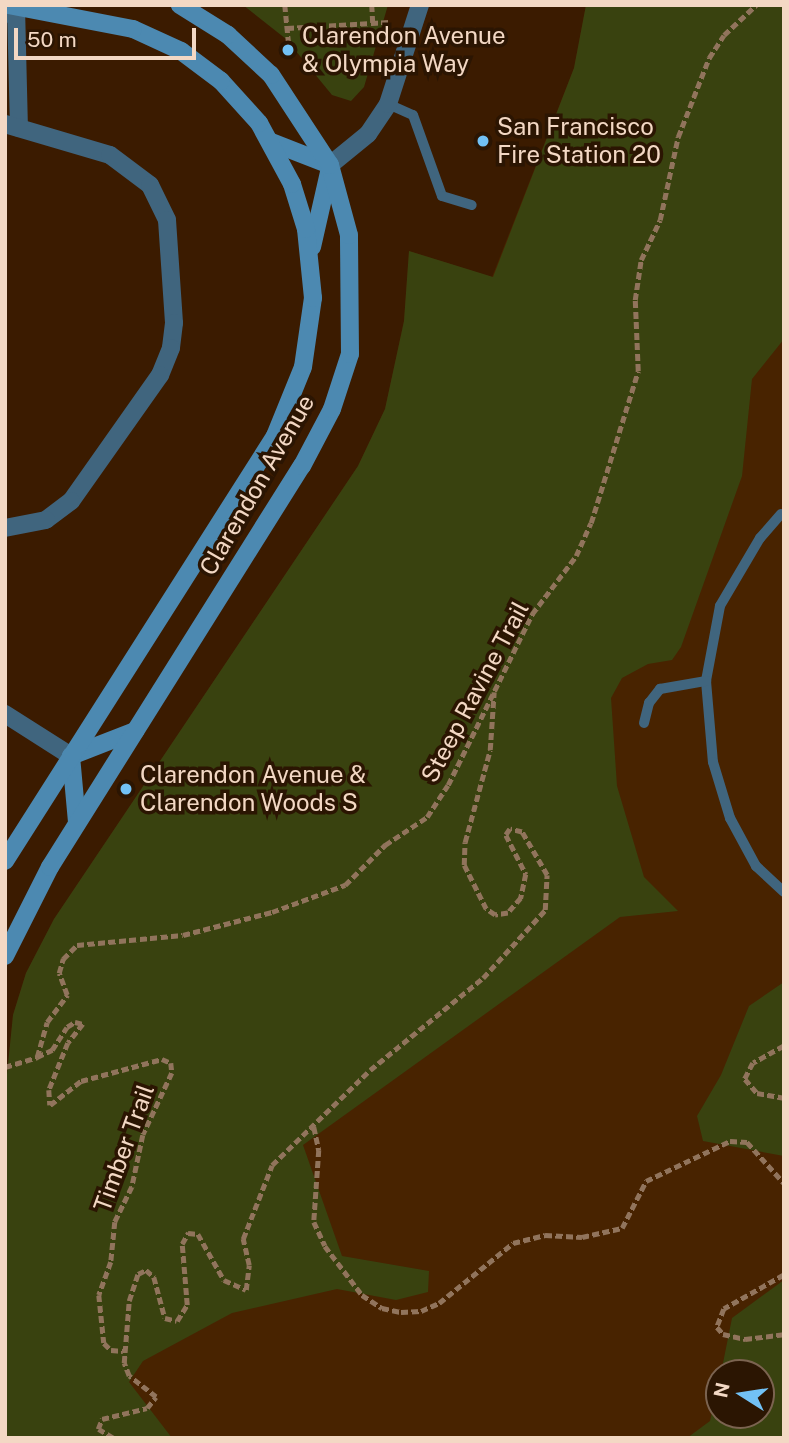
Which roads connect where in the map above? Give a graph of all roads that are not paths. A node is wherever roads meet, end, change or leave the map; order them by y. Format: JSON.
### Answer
{"nodes":[{"id":1,"x":180,"y":5,"type":"edge"},
{"id":2,"x":420,"y":5,"type":"edge"},
{"id":3,"x":13,"y":7,"type":"edge"},
{"id":4,"x":388,"y":104,"type":"junction"},
{"id":5,"x":12,"y":126,"type":"edge"},
{"id":6,"x":271,"y":142,"type":"junction"},
{"id":7,"x":330,"y":165,"type":"junction"},
{"id":8,"x":472,"y":205,"type":"dead end"},
{"id":9,"x":310,"y":252,"type":"junction"},
{"id":10,"x":781,"y":514,"type":"dead end"},
{"id":11,"x":5,"y":528,"type":"edge"},
{"id":12,"x":706,"y":681,"type":"junction"},
{"id":13,"x":5,"y":714,"type":"edge"},
{"id":14,"x":644,"y":723,"type":"dead end"},
{"id":15,"x":135,"y":731,"type":"junction"},
{"id":16,"x":71,"y":756,"type":"junction"},
{"id":17,"x":77,"y":822,"type":"junction"},
{"id":18,"x":5,"y":861,"type":"edge"},
{"id":19,"x":784,"y":892,"type":"edge"},
{"id":20,"x":5,"y":956,"type":"edge"}],
"edges":[{"from":1,"to":7,"type":"main road","name":"Clarendon Avenue"},
{"from":2,"to":4,"type":"street"},
{"from":3,"to":5,"type":"street"},
{"from":3,"to":6,"type":"main road","name":"Clarendon Avenue"},
{"from":4,"to":7,"type":"street"},
{"from":4,"to":8,"type":"lane"},
{"from":5,"to":11,"type":"street"},
{"from":6,"to":7,"type":"main road"},
{"from":6,"to":9,"type":"main road","name":"Clarendon Avenue"},
{"from":7,"to":9,"type":"main road"},
{"from":7,"to":15,"type":"main road","name":"Clarendon Avenue"},
{"from":9,"to":16,"type":"main road","name":"Clarendon Avenue"},
{"from":10,"to":12,"type":"lane"},
{"from":12,"to":14,"type":"lane"},
{"from":12,"to":19,"type":"lane"},
{"from":13,"to":16,"type":"street"},
{"from":15,"to":16,"type":"main road"},
{"from":15,"to":17,"type":"main road","name":"Clarendon Avenue"},
{"from":16,"to":17,"type":"main road"},
{"from":16,"to":18,"type":"main road","name":"Clarendon Avenue"},
{"from":17,"to":20,"type":"main road","name":"Clarendon Avenue"}]}
